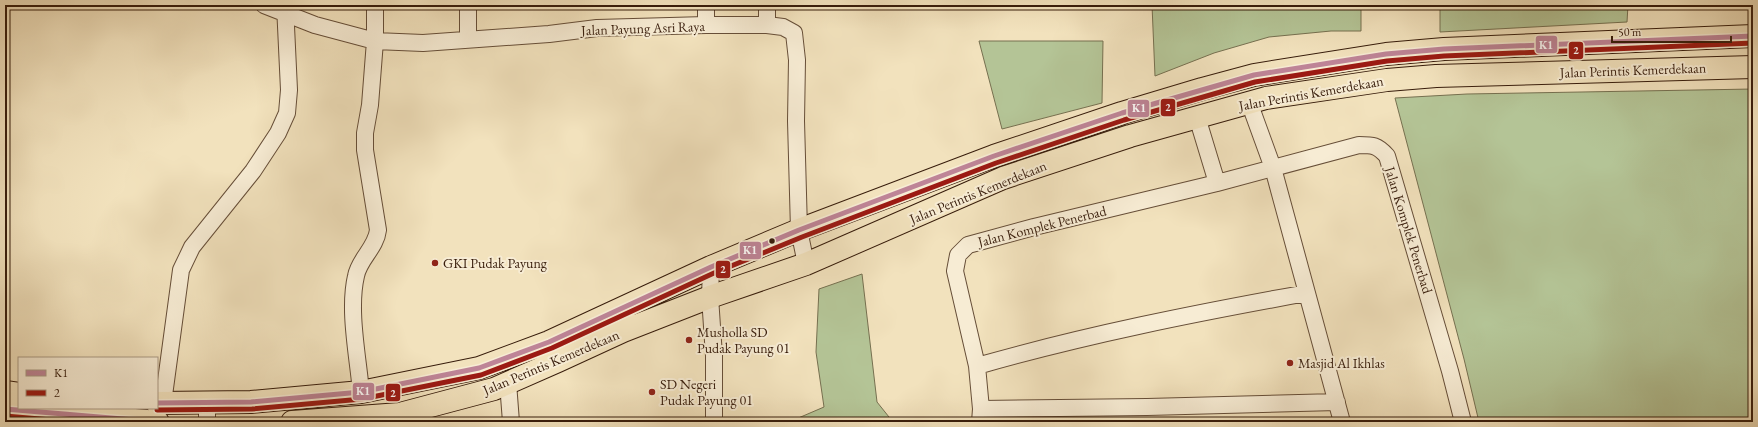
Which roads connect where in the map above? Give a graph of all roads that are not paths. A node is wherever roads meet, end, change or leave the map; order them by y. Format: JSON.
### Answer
{"nodes":[{"id":1,"x":264,"y":5,"type":"edge"},
{"id":2,"x":375,"y":5,"type":"edge"},
{"id":3,"x":468,"y":5,"type":"edge"},
{"id":4,"x":706,"y":5,"type":"edge"},
{"id":5,"x":767,"y":5,"type":"edge"},
{"id":6,"x":285,"y":9,"type":"edge"},
{"id":7,"x":706,"y":25,"type":"junction"},
{"id":8,"x":767,"y":25,"type":"junction"},
{"id":9,"x":286,"y":36,"type":"junction"},
{"id":10,"x":1753,"y":36,"type":"edge"},
{"id":11,"x":367,"y":39,"type":"junction"},
{"id":12,"x":468,"y":39,"type":"junction"},
{"id":13,"x":1753,"y":67,"type":"edge"},
{"id":14,"x":1190,"y":93,"type":"junction"},
{"id":15,"x":1249,"y":102,"type":"junction"},
{"id":16,"x":1197,"y":117,"type":"junction"},
{"id":17,"x":1273,"y":168,"type":"junction"},
{"id":18,"x":1217,"y":183,"type":"junction"},
{"id":19,"x":798,"y":230,"type":"junction"},
{"id":20,"x":806,"y":264,"type":"junction"},
{"id":21,"x":710,"y":267,"type":"junction"},
{"id":22,"x":1307,"y":292,"type":"junction"},
{"id":23,"x":710,"y":297,"type":"junction"},
{"id":24,"x":977,"y":366,"type":"junction"},
{"id":25,"x":508,"y":383,"type":"junction"},
{"id":26,"x":5,"y":392,"type":"edge"},
{"id":27,"x":361,"y":392,"type":"junction"},
{"id":28,"x":1337,"y":402,"type":"junction"},
{"id":29,"x":14,"y":409,"type":"edge"},
{"id":30,"x":159,"y":409,"type":"edge"},
{"id":31,"x":207,"y":412,"type":"edge"},
{"id":32,"x":981,"y":415,"type":"edge"},
{"id":33,"x":292,"y":422,"type":"edge"},
{"id":34,"x":511,"y":422,"type":"edge"},
{"id":35,"x":714,"y":422,"type":"edge"},
{"id":36,"x":1342,"y":422,"type":"edge"},
{"id":37,"x":1463,"y":422,"type":"edge"}],
"edges":[{"from":1,"to":6,"type":"street","name":"Jalan Payung Asri Raya"},
{"from":2,"to":11,"type":"street"},
{"from":3,"to":12,"type":"street"},
{"from":4,"to":7,"type":"street"},
{"from":5,"to":8,"type":"street"},
{"from":6,"to":9,"type":"street"},
{"from":6,"to":11,"type":"street","name":"Jalan Payung Asri Raya"},
{"from":7,"to":8,"type":"street","name":"Jalan Payung Asri Raya"},
{"from":7,"to":12,"type":"street","name":"Jalan Payung Asri Raya"},
{"from":8,"to":19,"type":"street","name":"Jalan Payung Asri Raya"},
{"from":9,"to":11,"type":"street"},
{"from":9,"to":30,"type":"street"},
{"from":10,"to":14,"type":"highway","name":"Jalan Perintis Kemerdekaan"},
{"from":11,"to":12,"type":"street","name":"Jalan Payung Asri Raya"},
{"from":11,"to":27,"type":"street"},
{"from":13,"to":15,"type":"highway","name":"Jalan Perintis Kemerdekaan"},
{"from":14,"to":16,"type":"highway"},
{"from":14,"to":19,"type":"highway","name":"Jalan Perintis Kemerdekaan"},
{"from":15,"to":16,"type":"highway","name":"Jalan Perintis Kemerdekaan"},
{"from":15,"to":17,"type":"street"},
{"from":16,"to":18,"type":"street"},
{"from":16,"to":20,"type":"highway","name":"Jalan Perintis Kemerdekaan"},
{"from":17,"to":18,"type":"street","name":"Jalan Komplek Penerbad"},
{"from":17,"to":22,"type":"street"},
{"from":17,"to":37,"type":"street","name":"Jalan Komplek Penerbad"},
{"from":18,"to":24,"type":"street","name":"Jalan Komplek Penerbad"},
{"from":19,"to":20,"type":"street","name":"Jalan Payung Asri Raya"},
{"from":19,"to":21,"type":"highway","name":"Jalan Perintis Kemerdekaan"},
{"from":20,"to":23,"type":"highway","name":"Jalan Perintis Kemerdekaan"},
{"from":21,"to":23,"type":"street"},
{"from":21,"to":27,"type":"highway","name":"Jalan Perintis Kemerdekaan"},
{"from":22,"to":24,"type":"street"},
{"from":22,"to":28,"type":"street"},
{"from":23,"to":25,"type":"highway","name":"Jalan Perintis Kemerdekaan"},
{"from":23,"to":35,"type":"street"},
{"from":24,"to":32,"type":"street","name":"Jalan Komplek Penerbad"},
{"from":25,"to":33,"type":"highway","name":"Jalan Perintis Kemerdekaan"},
{"from":25,"to":34,"type":"street"},
{"from":26,"to":29,"type":"highway","name":"Jalan Perintis Kemerdekaan"},
{"from":27,"to":31,"type":"highway","name":"Jalan Perintis Kemerdekaan"},
{"from":28,"to":32,"type":"street","name":"Jalan Komplek Penerbad"},
{"from":28,"to":36,"type":"street"},
{"from":29,"to":30,"type":"highway","name":"Jalan Perintis Kemerdekaan"},
{"from":30,"to":31,"type":"highway","name":"Jalan Perintis Kemerdekaan"}]}
